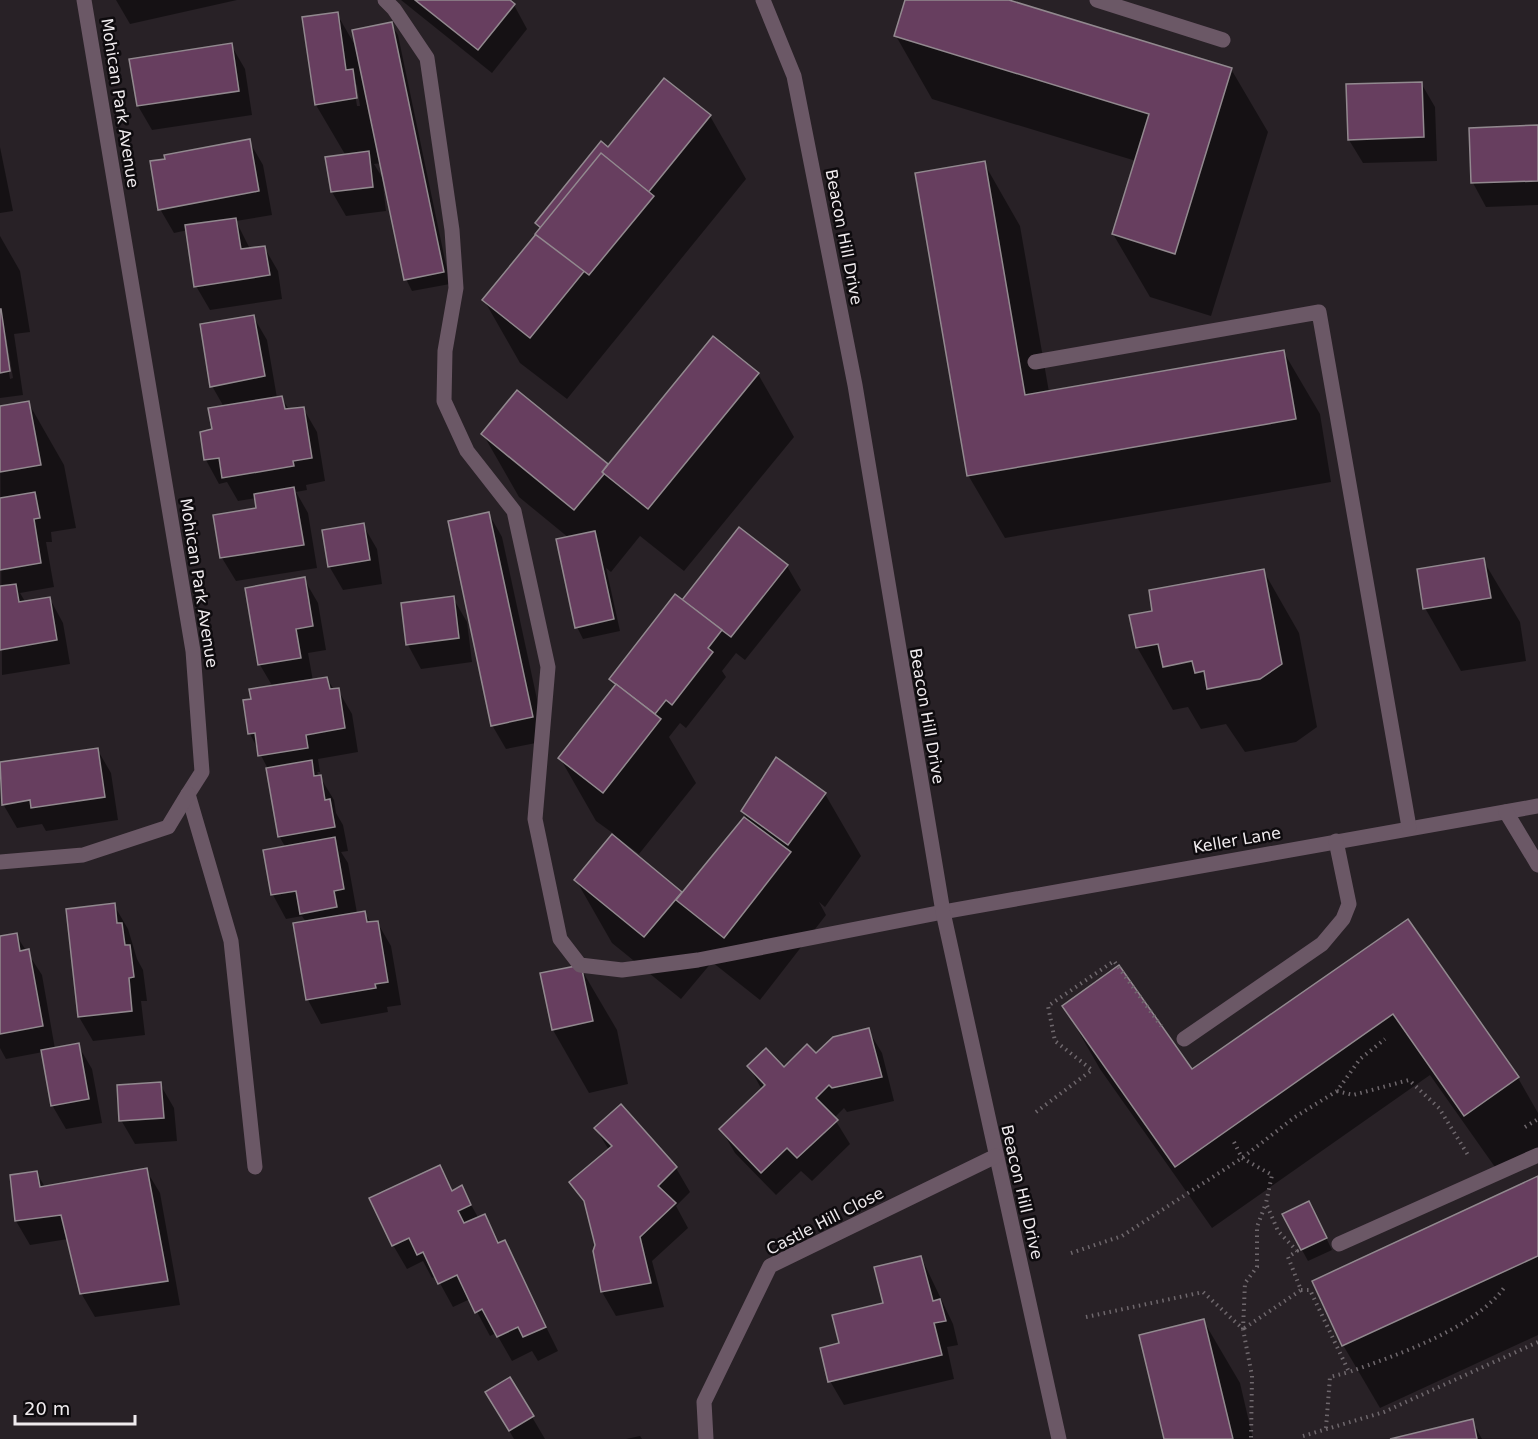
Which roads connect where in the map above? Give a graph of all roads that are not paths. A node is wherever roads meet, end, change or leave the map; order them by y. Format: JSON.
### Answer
{"nodes":[{"id":1,"x":84,"y":0,"type":"edge"},
{"id":2,"x":385,"y":0,"type":"edge"},
{"id":3,"x":763,"y":0,"type":"edge"},
{"id":4,"x":1097,"y":0,"type":"edge"},
{"id":5,"x":1223,"y":40,"type":"dead end"},
{"id":6,"x":1035,"y":362,"type":"dead end"},
{"id":7,"x":188,"y":794,"type":"junction"},
{"id":8,"x":1538,"y":806,"type":"edge"},
{"id":9,"x":1506,"y":812,"type":"junction"},
{"id":10,"x":1409,"y":827,"type":"junction"},
{"id":11,"x":1336,"y":841,"type":"junction"},
{"id":12,"x":0,"y":862,"type":"edge"},
{"id":13,"x":1538,"y":865,"type":"edge"},
{"id":14,"x":943,"y":912,"type":"junction"},
{"id":15,"x":1184,"y":1039,"type":"road end"},
{"id":16,"x":1538,"y":1155,"type":"edge"},
{"id":17,"x":996,"y":1156,"type":"junction"},
{"id":18,"x":255,"y":1167,"type":"dead end"},
{"id":19,"x":1339,"y":1244,"type":"dead end"},
{"id":20,"x":706,"y":1439,"type":"edge"},
{"id":21,"x":1059,"y":1439,"type":"edge"}],
"edges":[{"from":1,"to":7,"type":"street","name":"Mohican Park Avenue"},
{"from":2,"to":14,"type":"street","name":"Keller Lane"},
{"from":3,"to":14,"type":"street","name":"Beacon Hill Drive"},
{"from":4,"to":5,"type":"street"},
{"from":6,"to":10,"type":"street"},
{"from":7,"to":12,"type":"street","name":"Mohican Park Avenue"},
{"from":7,"to":18,"type":"street"},
{"from":8,"to":9,"type":"street","name":"Keller Lane"},
{"from":9,"to":10,"type":"street","name":"Keller Lane"},
{"from":9,"to":13,"type":"street"},
{"from":10,"to":11,"type":"street","name":"Keller Lane"},
{"from":11,"to":14,"type":"street","name":"Keller Lane"},
{"from":11,"to":15,"type":"street"},
{"from":14,"to":17,"type":"street","name":"Beacon Hill Drive"},
{"from":16,"to":19,"type":"street"},
{"from":17,"to":20,"type":"street","name":"Castle Hill Close"},
{"from":17,"to":21,"type":"street","name":"Beacon Hill Drive"}]}
